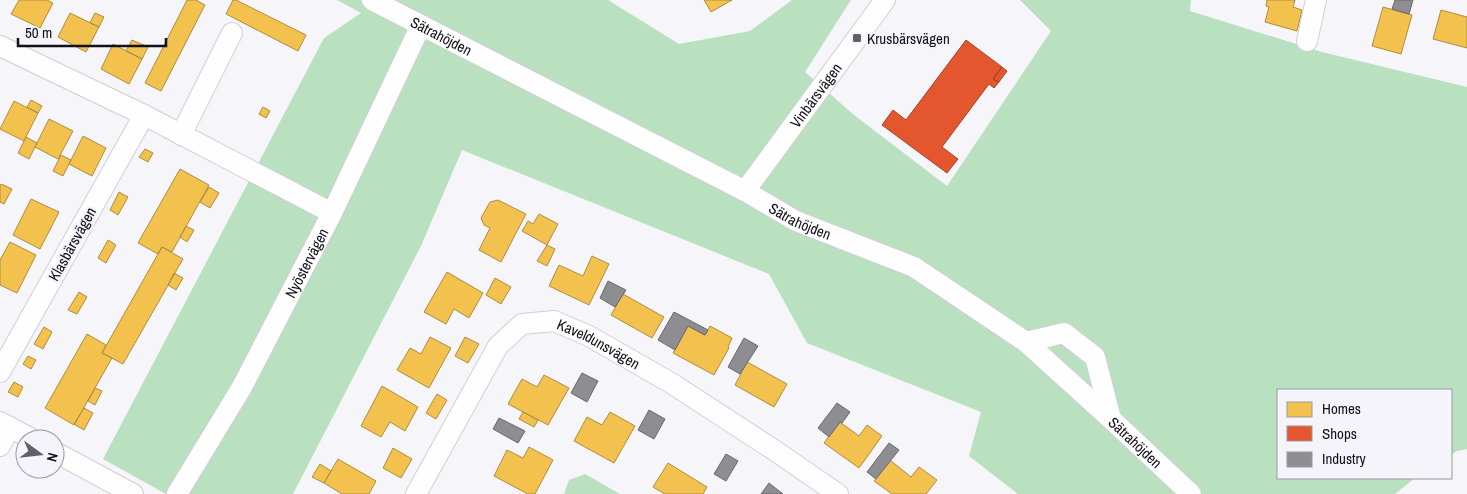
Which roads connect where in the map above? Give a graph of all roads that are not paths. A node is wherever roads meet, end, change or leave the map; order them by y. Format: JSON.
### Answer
{"nodes":[{"id":1,"x":372,"y":0,"type":"edge"},
{"id":2,"x":885,"y":0,"type":"edge"},
{"id":3,"x":1316,"y":0,"type":"edge"},
{"id":4,"x":421,"y":25,"type":"junction"},
{"id":5,"x":232,"y":33,"type":"dead end"},
{"id":6,"x":1307,"y":41,"type":"dead end"},
{"id":7,"x":0,"y":46,"type":"edge"},
{"id":8,"x":144,"y":115,"type":"junction"},
{"id":9,"x":181,"y":135,"type":"junction"},
{"id":10,"x":746,"y":191,"type":"junction"},
{"id":11,"x":332,"y":213,"type":"junction"},
{"id":12,"x":1026,"y":342,"type":"junction"},
{"id":13,"x":0,"y":372,"type":"edge"},
{"id":14,"x":1111,"y":419,"type":"junction"},
{"id":15,"x":5,"y":424,"type":"edge"},
{"id":16,"x":0,"y":446,"type":"edge"},
{"id":17,"x":65,"y":457,"type":"edge"},
{"id":18,"x":133,"y":494,"type":"edge"},
{"id":19,"x":176,"y":494,"type":"edge"},
{"id":20,"x":416,"y":494,"type":"edge"},
{"id":21,"x":838,"y":494,"type":"edge"},
{"id":22,"x":1191,"y":494,"type":"edge"}],
"edges":[{"from":1,"to":4,"type":"street","name":"Sätrahöjden"},
{"from":2,"to":10,"type":"street","name":"Vinbärsvägen"},
{"from":3,"to":6,"type":"street"},
{"from":4,"to":10,"type":"street","name":"Sätrahöjden"},
{"from":4,"to":11,"type":"street","name":"Nyöstervägen"},
{"from":5,"to":9,"type":"street"},
{"from":7,"to":8,"type":"street"},
{"from":8,"to":9,"type":"street"},
{"from":8,"to":13,"type":"street","name":"Klasbärsvägen"},
{"from":9,"to":11,"type":"street"},
{"from":10,"to":12,"type":"street","name":"Sätrahöjden"},
{"from":11,"to":19,"type":"street","name":"Nyöstervägen"},
{"from":12,"to":14,"type":"street","name":"Sätrahöjden"},
{"from":12,"to":14,"type":"street"},
{"from":14,"to":22,"type":"street","name":"Sätrahöjden"},
{"from":15,"to":16,"type":"street"},
{"from":17,"to":18,"type":"street"},
{"from":20,"to":21,"type":"street","name":"Kaveldunsvägen"}]}
